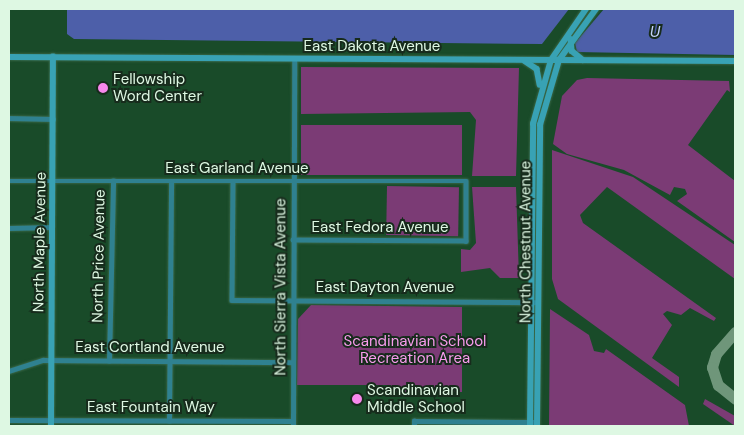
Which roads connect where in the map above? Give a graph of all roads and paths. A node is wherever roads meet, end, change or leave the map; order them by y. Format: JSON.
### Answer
{"nodes":[{"id":1,"x":586,"y":9,"type":"edge"},
{"id":2,"x":596,"y":9,"type":"edge"},
{"id":3,"x":571,"y":39,"type":"junction"},
{"id":4,"x":9,"y":57,"type":"edge"},
{"id":5,"x":53,"y":57,"type":"junction"},
{"id":6,"x":294,"y":59,"type":"junction"},
{"id":7,"x":524,"y":60,"type":"junction"},
{"id":8,"x":551,"y":60,"type":"junction"},
{"id":9,"x":559,"y":60,"type":"junction"},
{"id":10,"x":585,"y":61,"type":"junction"},
{"id":11,"x":735,"y":61,"type":"edge"},
{"id":12,"x":540,"y":89,"type":"junction"},
{"id":13,"x":9,"y":118,"type":"edge"},
{"id":14,"x":53,"y":119,"type":"junction"},
{"id":15,"x":9,"y":181,"type":"edge"},
{"id":16,"x":53,"y":181,"type":"junction"},
{"id":17,"x":113,"y":181,"type":"junction"},
{"id":18,"x":294,"y":181,"type":"junction"},
{"id":19,"x":531,"y":181,"type":"junction"},
{"id":20,"x":538,"y":181,"type":"junction"},
{"id":21,"x":171,"y":182,"type":"junction"},
{"id":22,"x":233,"y":182,"type":"junction"},
{"id":23,"x":52,"y":227,"type":"junction"},
{"id":24,"x":9,"y":228,"type":"edge"},
{"id":25,"x":294,"y":240,"type":"junction"},
{"id":26,"x":466,"y":241,"type":"joint"},
{"id":27,"x":293,"y":300,"type":"junction"},
{"id":28,"x":530,"y":302,"type":"junction"},
{"id":29,"x":538,"y":302,"type":"junction"},
{"id":30,"x":51,"y":360,"type":"junction"},
{"id":31,"x":109,"y":361,"type":"junction"},
{"id":32,"x":169,"y":361,"type":"junction"},
{"id":33,"x":293,"y":362,"type":"junction"},
{"id":34,"x":9,"y":371,"type":"edge"},
{"id":35,"x":9,"y":420,"type":"edge"},
{"id":36,"x":169,"y":421,"type":"junction"},
{"id":37,"x":51,"y":423,"type":"edge"},
{"id":38,"x":414,"y":423,"type":"edge"},
{"id":39,"x":293,"y":424,"type":"edge"},
{"id":40,"x":530,"y":424,"type":"edge"},
{"id":41,"x":537,"y":424,"type":"edge"}],
"edges":[{"from":1,"to":8,"type":"street","name":"North Chestnut Avenue"},
{"from":2,"to":3,"type":"street","name":"North Chestnut Avenue"},
{"from":3,"to":9,"type":"street","name":"North Chestnut Avenue"},
{"from":3,"to":10,"type":"street"},
{"from":4,"to":5,"type":"street","name":"East Dakota Avenue"},
{"from":5,"to":6,"type":"street","name":"East Dakota Avenue"},
{"from":5,"to":14,"type":"street","name":"North Maple Avenue"},
{"from":6,"to":7,"type":"street","name":"East Dakota Avenue"},
{"from":6,"to":18,"type":"street","name":"North Sierra Vista Avenue"},
{"from":7,"to":8,"type":"street","name":"East Dakota Avenue"},
{"from":7,"to":12,"type":"street"},
{"from":8,"to":9,"type":"street","name":"East Dakota Avenue"},
{"from":8,"to":12,"type":"street","name":"North Chestnut Avenue"},
{"from":9,"to":10,"type":"street","name":"East Dakota Avenue"},
{"from":9,"to":20,"type":"street","name":"North Chestnut Avenue"},
{"from":10,"to":11,"type":"street","name":"East Dakota Avenue"},
{"from":12,"to":19,"type":"street","name":"North Chestnut Avenue"},
{"from":13,"to":14,"type":"street"},
{"from":14,"to":16,"type":"street","name":"North Maple Avenue"},
{"from":15,"to":16,"type":"street","name":"East Garland Avenue"},
{"from":16,"to":17,"type":"street","name":"East Garland Avenue"},
{"from":16,"to":23,"type":"street","name":"North Maple Avenue"},
{"from":17,"to":21,"type":"street","name":"East Garland Avenue"},
{"from":17,"to":31,"type":"street","name":"North Price Avenue"},
{"from":18,"to":22,"type":"street","name":"East Garland Avenue"},
{"from":18,"to":25,"type":"street","name":"North Sierra Vista Avenue"},
{"from":18,"to":26,"type":"street","name":"East Garland Avenue"},
{"from":19,"to":20,"type":"street"},
{"from":19,"to":28,"type":"street","name":"North Chestnut Avenue"},
{"from":20,"to":29,"type":"street","name":"North Chestnut Avenue"},
{"from":21,"to":22,"type":"street","name":"East Garland Avenue"},
{"from":21,"to":32,"type":"street"},
{"from":22,"to":27,"type":"street","name":"East Dayton Avenue"},
{"from":23,"to":24,"type":"street"},
{"from":23,"to":30,"type":"street","name":"North Maple Avenue"},
{"from":25,"to":26,"type":"street","name":"East Fedora Avenue"},
{"from":25,"to":27,"type":"street","name":"North Sierra Vista Avenue"},
{"from":27,"to":28,"type":"street","name":"East Dayton Avenue"},
{"from":27,"to":33,"type":"street","name":"North Sierra Vista Avenue"},
{"from":28,"to":29,"type":"street","name":"East Dayton Avenue"},
{"from":28,"to":40,"type":"street","name":"North Chestnut Avenue"},
{"from":29,"to":41,"type":"street","name":"North Chestnut Avenue"},
{"from":30,"to":31,"type":"street","name":"East Cortland Avenue"},
{"from":30,"to":34,"type":"street","name":"East Cortland Avenue"},
{"from":30,"to":37,"type":"street","name":"North Maple Avenue"},
{"from":31,"to":32,"type":"street","name":"East Cortland Avenue"},
{"from":32,"to":33,"type":"street","name":"East Cortland Avenue"},
{"from":32,"to":36,"type":"street"},
{"from":33,"to":39,"type":"street","name":"North Sierra Vista Avenue"},
{"from":35,"to":37,"type":"street","name":"East Fountain Way"},
{"from":36,"to":37,"type":"street","name":"East Fountain Way"},
{"from":36,"to":39,"type":"street","name":"East Fountain Way"},
{"from":38,"to":40,"type":"street"},
{"from":40,"to":41,"type":"street"}]}
